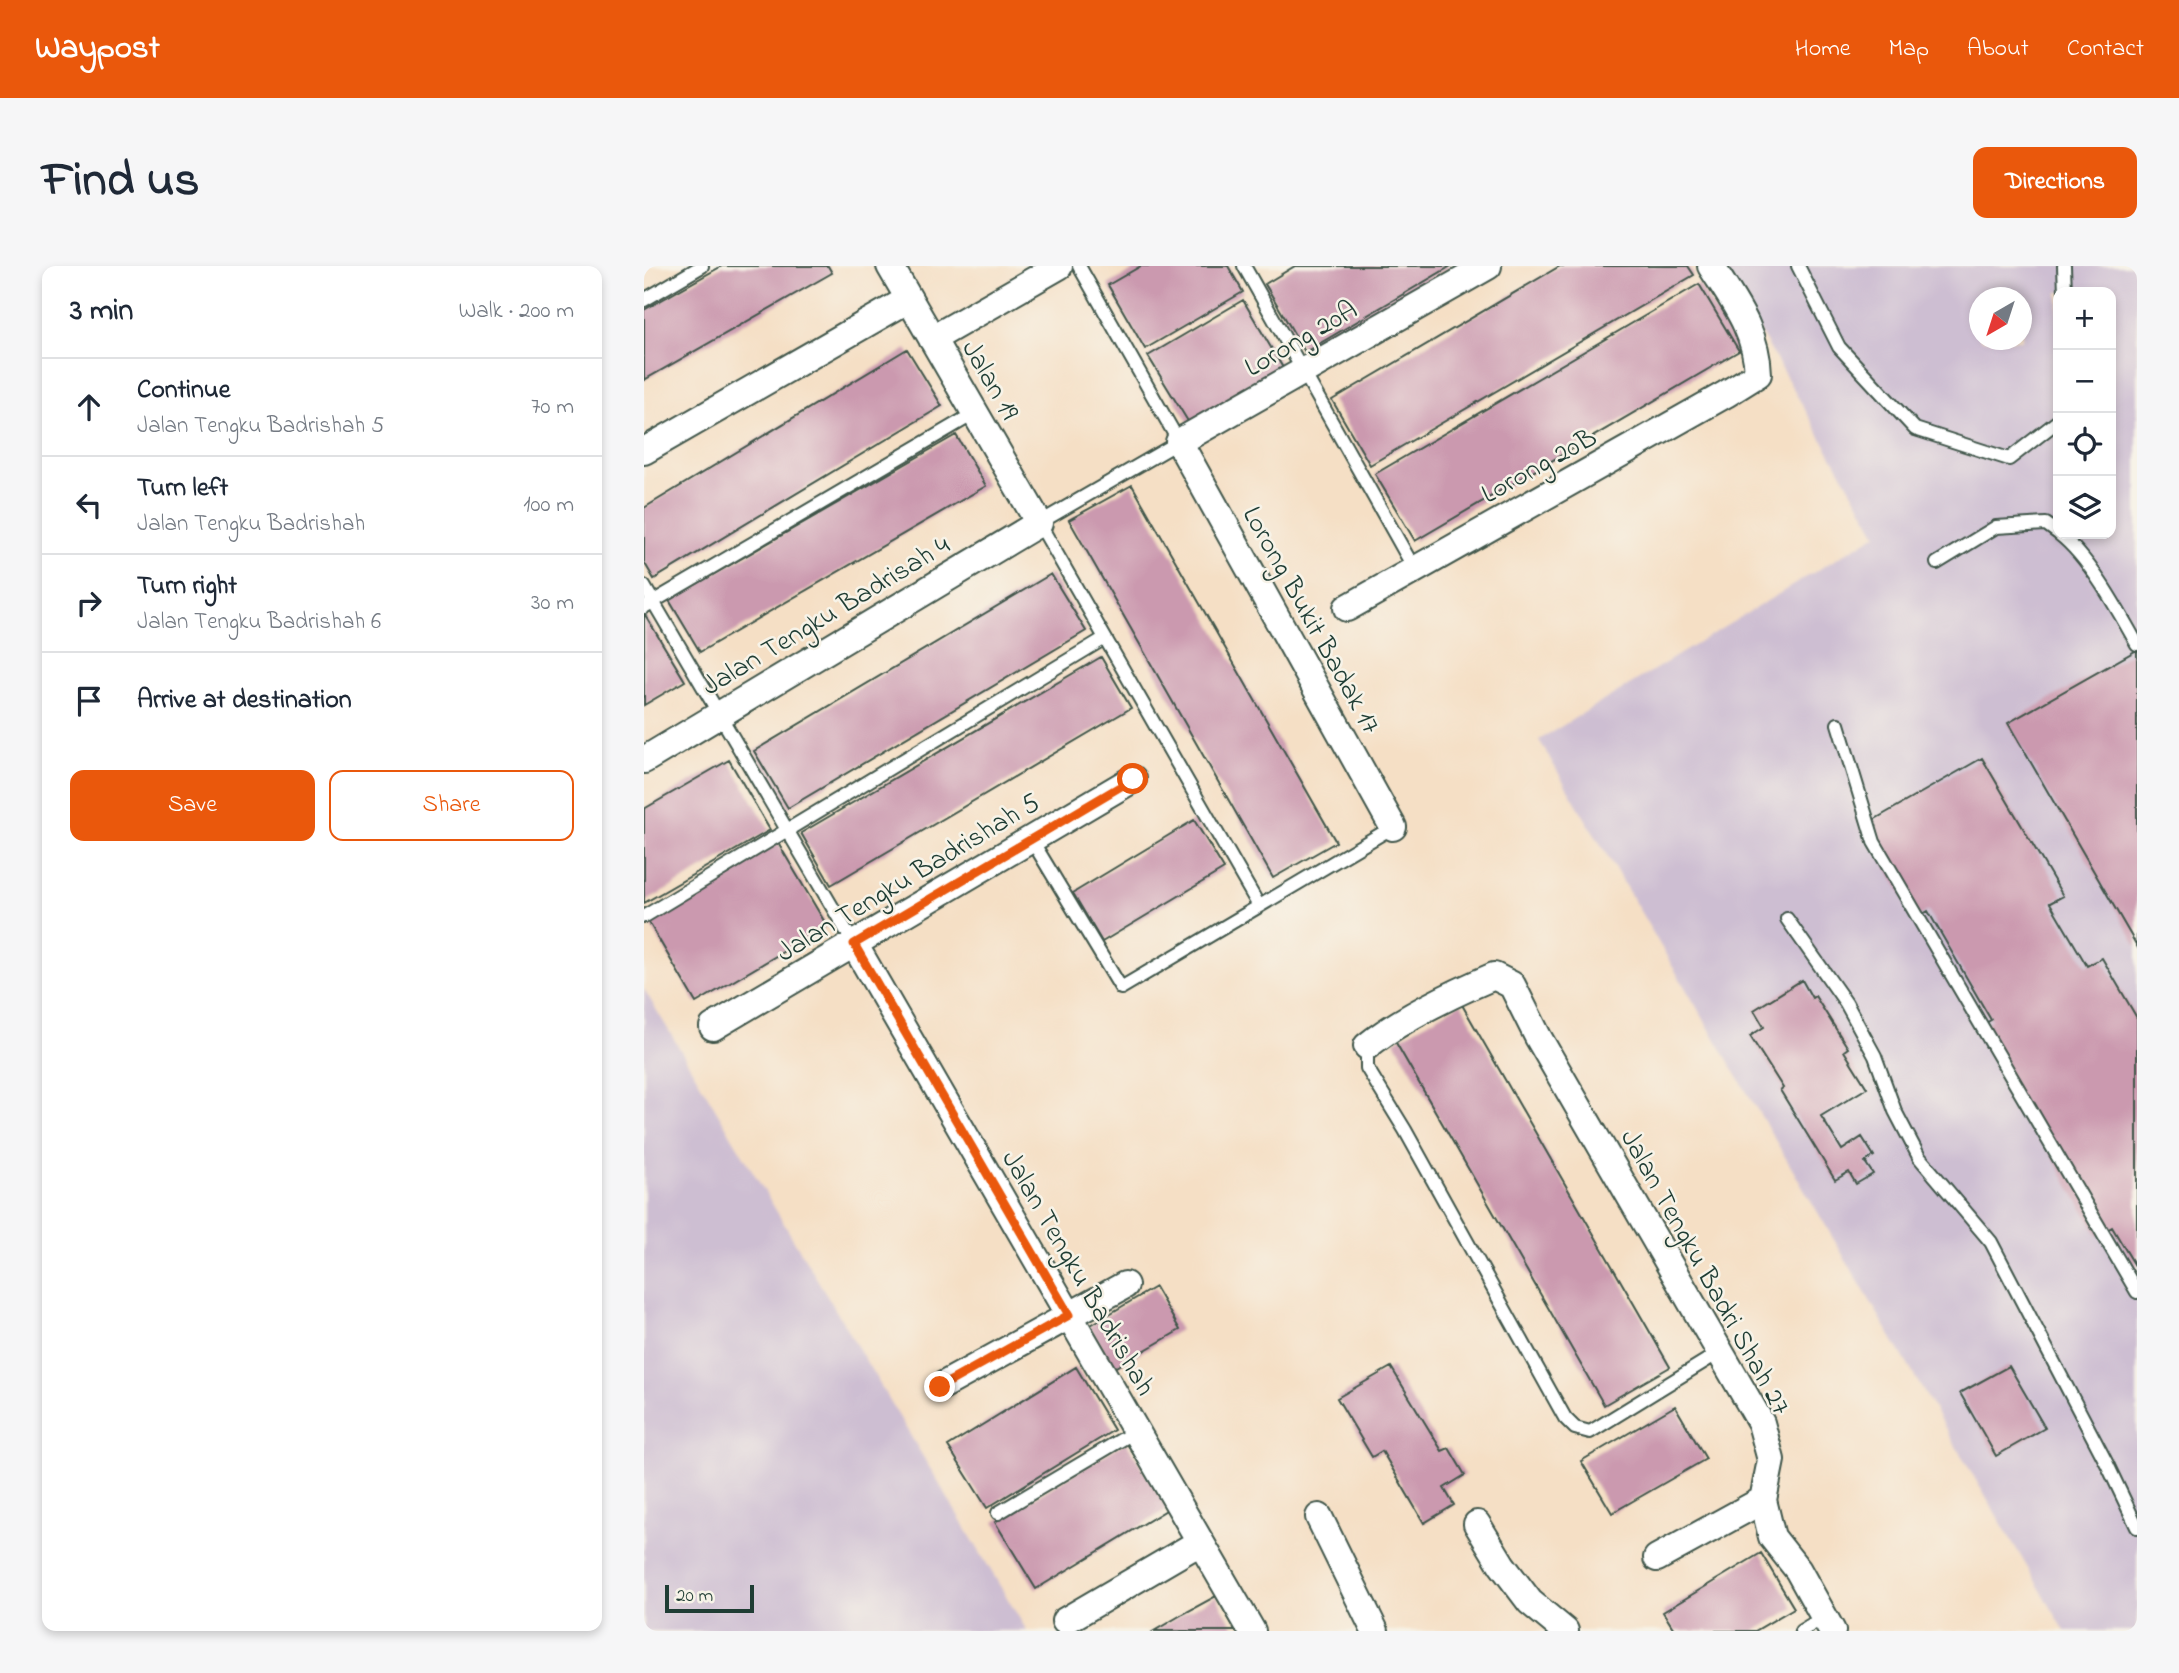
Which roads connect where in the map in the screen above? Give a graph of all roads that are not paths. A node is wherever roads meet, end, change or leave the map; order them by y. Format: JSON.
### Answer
{"nodes":[{"id":1,"x":702,"y":266,"type":"edge"},
{"id":2,"x":890,"y":266,"type":"edge"},
{"id":3,"x":1059,"y":266,"type":"edge"},
{"id":4,"x":1079,"y":266,"type":"edge"},
{"id":5,"x":1244,"y":266,"type":"edge"},
{"id":6,"x":1488,"y":266,"type":"edge"},
{"id":7,"x":1711,"y":266,"type":"edge"},
{"id":8,"x":1798,"y":266,"type":"edge"},
{"id":9,"x":2064,"y":266,"type":"edge"},
{"id":10,"x":2065,"y":287,"type":"edge"},
{"id":11,"x":909,"y":299,"type":"junction"},
{"id":12,"x":644,"y":300,"type":"edge"},
{"id":13,"x":932,"y":339,"type":"junction"},
{"id":14,"x":1303,"y":371,"type":"junction"},
{"id":15,"x":975,"y":413,"type":"junction"},
{"id":16,"x":2053,"y":425,"type":"edge"},
{"id":17,"x":1179,"y":442,"type":"junction"},
{"id":18,"x":644,"y":451,"type":"edge"},
{"id":19,"x":1039,"y":523,"type":"junction"},
{"id":20,"x":2053,"y":529,"type":"edge"},
{"id":21,"x":2066,"y":539,"type":"edge"},
{"id":22,"x":1937,"y":563,"type":"dead end"},
{"id":23,"x":1415,"y":570,"type":"junction"},
{"id":24,"x":644,"y":586,"type":"edge"},
{"id":25,"x":649,"y":604,"type":"edge"},
{"id":26,"x":1348,"y":608,"type":"dead end"},
{"id":27,"x":1105,"y":638,"type":"junction"},
{"id":28,"x":2137,"y":644,"type":"edge"},
{"id":29,"x":719,"y":714,"type":"junction"},
{"id":30,"x":1838,"y":724,"type":"dead end"},
{"id":31,"x":644,"y":760,"type":"edge"},
{"id":32,"x":1133,"y":779,"type":"dead end"},
{"id":33,"x":1393,"y":827,"type":"joint"},
{"id":34,"x":787,"y":830,"type":"junction"},
{"id":35,"x":1031,"y":839,"type":"junction"},
{"id":36,"x":1259,"y":906,"type":"junction"},
{"id":37,"x":645,"y":916,"type":"edge"},
{"id":38,"x":1787,"y":919,"type":"dead end"},
{"id":39,"x":854,"y":944,"type":"junction"},
{"id":40,"x":713,"y":1027,"type":"dead end"},
{"id":41,"x":1367,"y":1046,"type":"joint"},
{"id":42,"x":1125,"y":1285,"type":"dead end"},
{"id":43,"x":2137,"y":1292,"type":"edge"},
{"id":44,"x":1069,"y":1315,"type":"junction"},
{"id":45,"x":1720,"y":1352,"type":"junction"},
{"id":46,"x":940,"y":1387,"type":"dead end"},
{"id":47,"x":1136,"y":1431,"type":"junction"},
{"id":48,"x":1763,"y":1500,"type":"junction"},
{"id":49,"x":999,"y":1513,"type":"dead end"},
{"id":50,"x":1320,"y":1517,"type":"dead end"},
{"id":51,"x":1477,"y":1524,"type":"dead end"},
{"id":52,"x":2137,"y":1527,"type":"edge"},
{"id":53,"x":1200,"y":1542,"type":"junction"},
{"id":54,"x":1657,"y":1558,"type":"dead end"},
{"id":55,"x":1065,"y":1621,"type":"dead end"},
{"id":56,"x":1828,"y":1624,"type":"edge"},
{"id":57,"x":1252,"y":1631,"type":"edge"},
{"id":58,"x":1375,"y":1631,"type":"edge"},
{"id":59,"x":1565,"y":1631,"type":"edge"},
{"id":60,"x":1801,"y":1631,"type":"edge"}],
"edges":[{"from":1,"to":12,"type":"lane"},
{"from":2,"to":11,"type":"street","name":"Jalan 19"},
{"from":3,"to":13,"type":"street"},
{"from":4,"to":17,"type":"lane"},
{"from":5,"to":14,"type":"lane"},
{"from":6,"to":14,"type":"street","name":"Lorong 20A"},
{"from":7,"to":23,"type":"street","name":"Lorong 20B"},
{"from":8,"to":16,"type":"lane"},
{"from":9,"to":10,"type":"lane"},
{"from":11,"to":13,"type":"street","name":"Jalan 19"},
{"from":11,"to":18,"type":"street"},
{"from":13,"to":15,"type":"street","name":"Jalan 19"},
{"from":14,"to":17,"type":"street","name":"Lorong 20A"},
{"from":14,"to":23,"type":"lane"},
{"from":15,"to":19,"type":"street","name":"Jalan 19"},
{"from":15,"to":25,"type":"lane"},
{"from":17,"to":19,"type":"lane"},
{"from":17,"to":33,"type":"street","name":"Lorong Bukit Badak 17"},
{"from":19,"to":27,"type":"lane"},
{"from":19,"to":29,"type":"street","name":"Jalan Tengku Badrisah 4"},
{"from":20,"to":22,"type":"lane"},
{"from":21,"to":28,"type":"lane"},
{"from":23,"to":26,"type":"street","name":"Lorong 20B"},
{"from":24,"to":25,"type":"lane"},
{"from":25,"to":29,"type":"lane"},
{"from":27,"to":34,"type":"lane"},
{"from":27,"to":36,"type":"lane"},
{"from":29,"to":31,"type":"street","name":"Jalan Tengku Badrisah 4"},
{"from":29,"to":34,"type":"lane"},
{"from":30,"to":43,"type":"lane"},
{"from":32,"to":35,"type":"street","name":"Jalan Tengku Badrishah 5"},
{"from":33,"to":36,"type":"lane"},
{"from":34,"to":37,"type":"lane"},
{"from":34,"to":39,"type":"lane"},
{"from":35,"to":36,"type":"lane"},
{"from":35,"to":39,"type":"street","name":"Jalan Tengku Badrishah 5"},
{"from":38,"to":52,"type":"lane"},
{"from":39,"to":40,"type":"street","name":"Jalan Tengku Badrishah 5"},
{"from":39,"to":44,"type":"street","name":"Jalan Tengku Badrishah"},
{"from":41,"to":45,"type":"street","name":"Jalan Tengku Badri Shah 27"},
{"from":41,"to":45,"type":"lane"},
{"from":42,"to":44,"type":"street"},
{"from":44,"to":46,"type":"street"},
{"from":44,"to":47,"type":"street","name":"Jalan Tengku Badrishah"},
{"from":45,"to":48,"type":"street","name":"Jalan Tengku Badri Shah 27"},
{"from":47,"to":49,"type":"lane"},
{"from":47,"to":53,"type":"street","name":"Jalan Tengku Badrishah"},
{"from":48,"to":54,"type":"street"},
{"from":48,"to":56,"type":"street","name":"Jalan Tengku Badri Shah 27"},
{"from":50,"to":58,"type":"street"},
{"from":51,"to":59,"type":"street"},
{"from":53,"to":55,"type":"street"},
{"from":53,"to":57,"type":"street","name":"Jalan Tengku Badrishah"},
{"from":56,"to":60,"type":"lane"}]}
